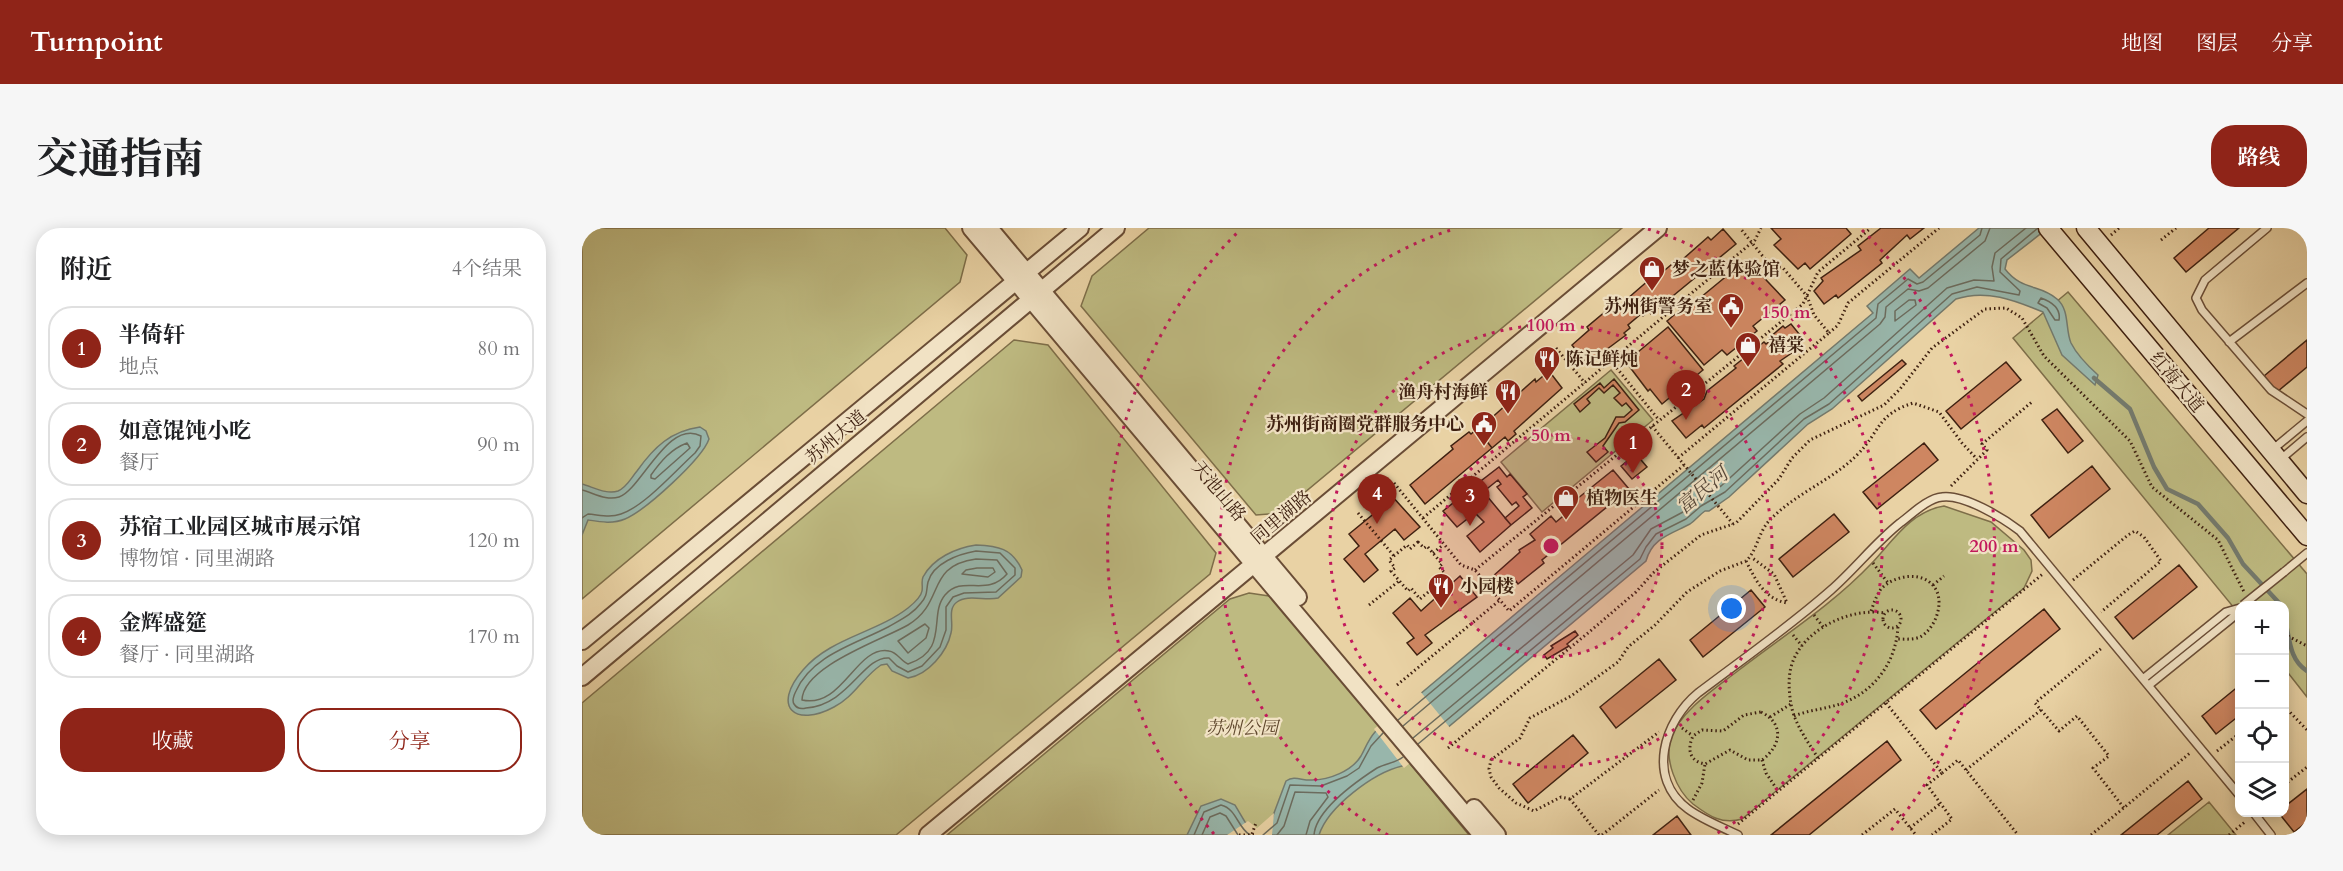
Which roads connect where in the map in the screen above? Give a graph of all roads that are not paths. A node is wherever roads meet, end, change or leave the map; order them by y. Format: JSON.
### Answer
{"nodes":[{"id":1,"x":971,"y":228,"type":"edge"},
{"id":2,"x":989,"y":228,"type":"edge"},
{"id":3,"x":1080,"y":228,"type":"edge"},
{"id":4,"x":1116,"y":228,"type":"edge"},
{"id":5,"x":1658,"y":228,"type":"edge"},
{"id":6,"x":2048,"y":228,"type":"edge"},
{"id":7,"x":2086,"y":228,"type":"edge"},
{"id":8,"x":2267,"y":228,"type":"edge"},
{"id":9,"x":1021,"y":277,"type":"junction"},
{"id":10,"x":2307,"y":283,"type":"edge"},
{"id":11,"x":1036,"y":295,"type":"junction"},
{"id":12,"x":2229,"y":342,"type":"junction"},
{"id":13,"x":2307,"y":414,"type":"edge"},
{"id":14,"x":2307,"y":421,"type":"edge"},
{"id":15,"x":2307,"y":437,"type":"edge"},
{"id":16,"x":2275,"y":455,"type":"junction"},
{"id":17,"x":2307,"y":494,"type":"edge"},
{"id":18,"x":2307,"y":536,"type":"edge"},
{"id":19,"x":2307,"y":553,"type":"edge"},
{"id":20,"x":1259,"y":560,"type":"junction"},
{"id":21,"x":2248,"y":601,"type":"edge"},
{"id":22,"x":2235,"y":609,"type":"edge"},
{"id":23,"x":2235,"y":614,"type":"edge"},
{"id":24,"x":582,"y":641,"type":"edge"},
{"id":25,"x":582,"y":677,"type":"edge"},
{"id":26,"x":2143,"y":679,"type":"junction"},
{"id":27,"x":2149,"y":685,"type":"junction"},
{"id":28,"x":1443,"y":780,"type":"junction"},
{"id":29,"x":2235,"y":790,"type":"edge"},
{"id":30,"x":2256,"y":817,"type":"edge"},
{"id":31,"x":928,"y":835,"type":"edge"},
{"id":32,"x":1482,"y":835,"type":"edge"},
{"id":33,"x":1497,"y":835,"type":"edge"},
{"id":34,"x":1738,"y":835,"type":"edge"},
{"id":35,"x":2271,"y":835,"type":"edge"}],
"edges":[{"from":1,"to":9,"type":"street","name":"天池山路"},
{"from":2,"to":9,"type":"street","name":"天池山路"},
{"from":3,"to":9,"type":"street","name":"苏州大道"},
{"from":4,"to":11,"type":"street","name":"苏州大道"},
{"from":5,"to":20,"type":"street","name":"同里湖路"},
{"from":6,"to":18,"type":"main road","name":"红海大道"},
{"from":7,"to":16,"type":"main road","name":"红海大道"},
{"from":8,"to":12,"type":"lane"},
{"from":9,"to":11,"type":"street","name":"天池山路"},
{"from":9,"to":24,"type":"street","name":"苏州大道"},
{"from":10,"to":12,"type":"lane"},
{"from":11,"to":20,"type":"street","name":"天池山路"},
{"from":11,"to":25,"type":"street","name":"苏州大道"},
{"from":12,"to":13,"type":"lane"},
{"from":14,"to":16,"type":"lane"},
{"from":15,"to":16,"type":"lane"},
{"from":16,"to":17,"type":"main road","name":"红海大道"},
{"from":19,"to":21,"type":"lane","bridge":true},
{"from":20,"to":28,"type":"street","name":"天池山路"},
{"from":20,"to":31,"type":"street","name":"同里湖路"},
{"from":22,"to":26,"type":"lane"},
{"from":23,"to":27,"type":"lane"},
{"from":26,"to":27,"type":"lane"},
{"from":26,"to":34,"type":"lane"},
{"from":27,"to":29,"type":"lane"},
{"from":28,"to":32,"type":"street"},
{"from":28,"to":33,"type":"street"},
{"from":30,"to":35,"type":"lane"}]}
